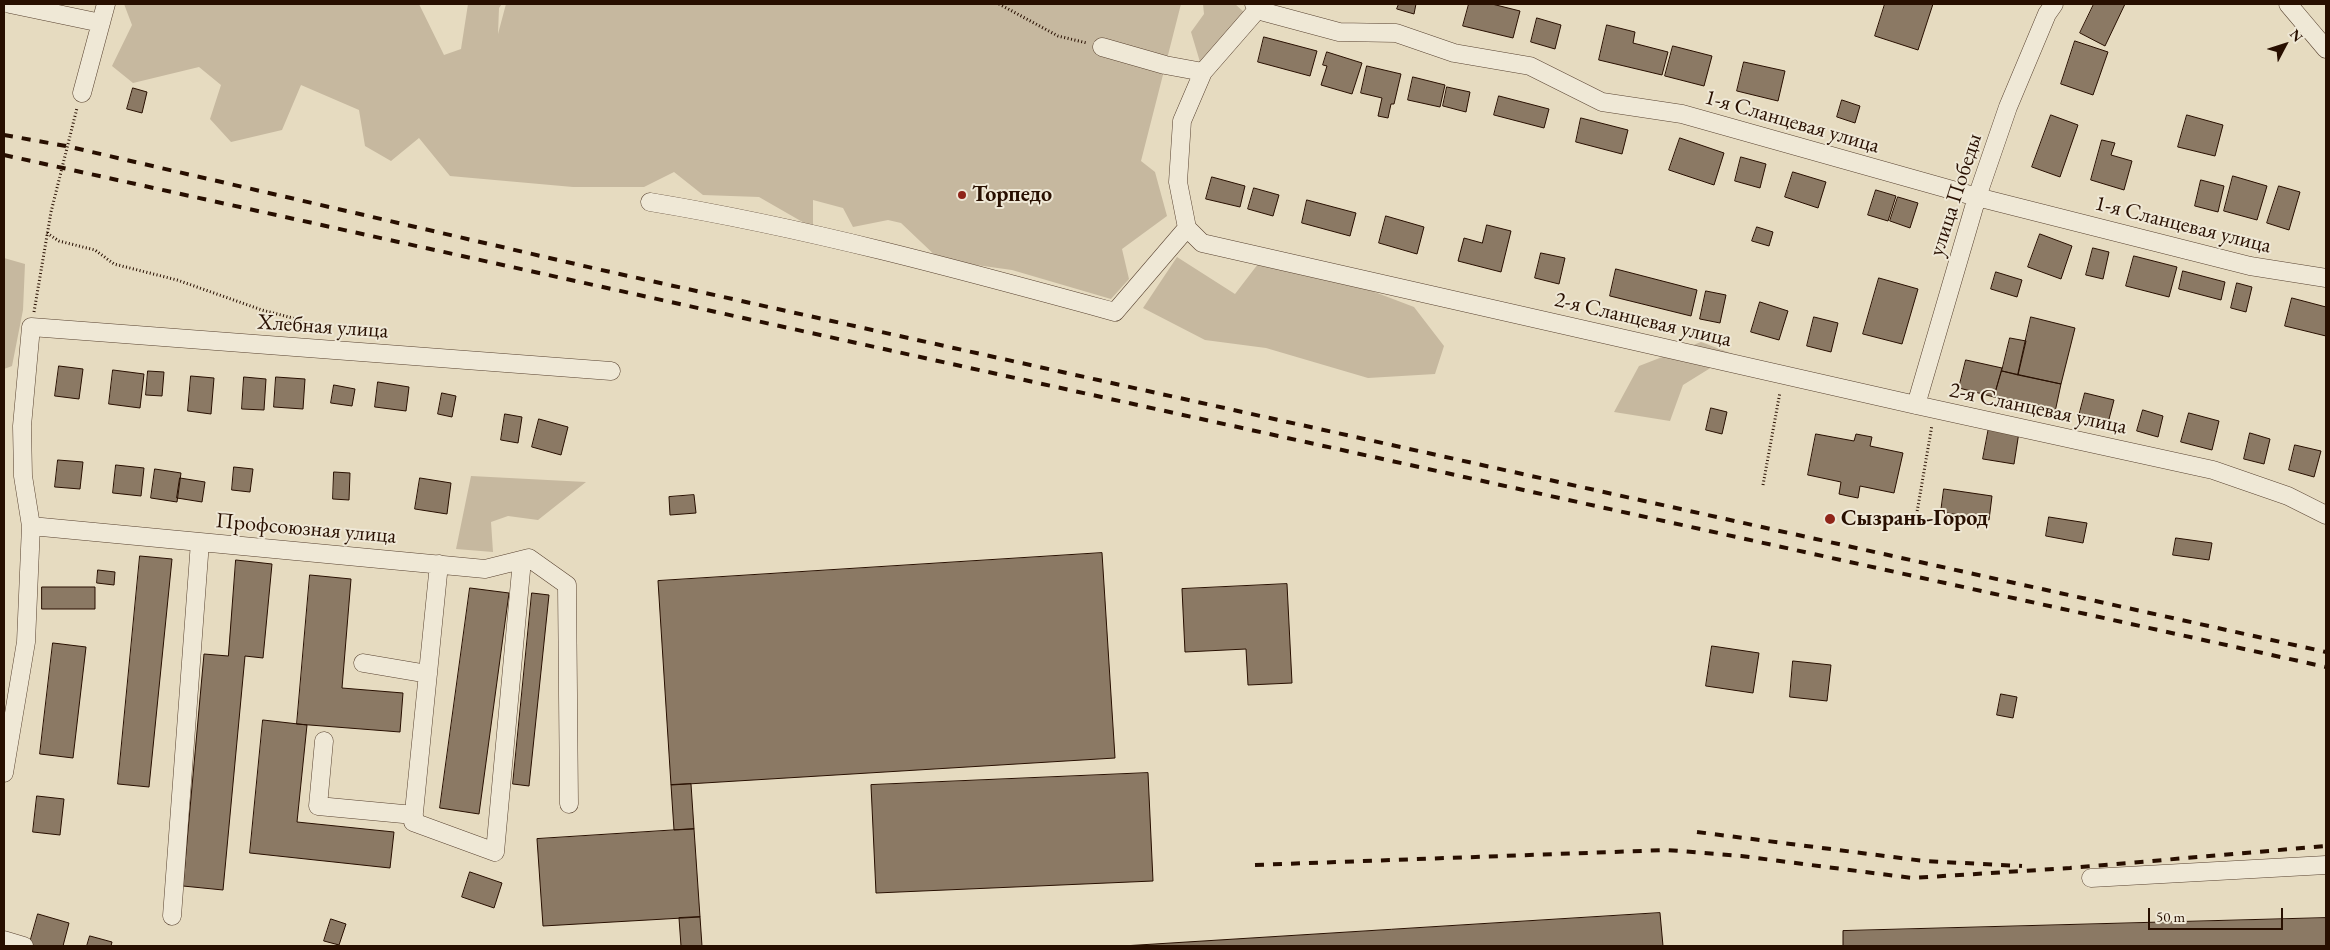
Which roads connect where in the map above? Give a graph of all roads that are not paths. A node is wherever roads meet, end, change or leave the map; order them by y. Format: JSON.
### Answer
{"nodes":[{"id":1,"x":10,"y":4,"type":"edge"},
{"id":2,"x":106,"y":4,"type":"edge"},
{"id":3,"x":2054,"y":4,"type":"edge"},
{"id":4,"x":2288,"y":4,"type":"edge"},
{"id":5,"x":1256,"y":7,"type":"edge"},
{"id":6,"x":102,"y":23,"type":"junction"},
{"id":7,"x":1102,"y":47,"type":"road end"},
{"id":8,"x":2326,"y":49,"type":"edge"},
{"id":9,"x":1203,"y":72,"type":"junction"},
{"id":10,"x":82,"y":93,"type":"road end"},
{"id":11,"x":1977,"y":197,"type":"junction"},
{"id":12,"x":650,"y":202,"type":"dead end"},
{"id":13,"x":1187,"y":228,"type":"junction"},
{"id":14,"x":2326,"y":278,"type":"edge"},
{"id":15,"x":611,"y":371,"type":"dead end"},
{"id":16,"x":1916,"y":405,"type":"junction"},
{"id":17,"x":2326,"y":516,"type":"edge"},
{"id":18,"x":31,"y":526,"type":"junction"},
{"id":19,"x":200,"y":542,"type":"junction"},
{"id":20,"x":522,"y":560,"type":"junction"},
{"id":21,"x":439,"y":564,"type":"junction"},
{"id":22,"x":363,"y":663,"type":"dead end"},
{"id":23,"x":428,"y":674,"type":"junction"},
{"id":24,"x":324,"y":741,"type":"dead end"},
{"id":25,"x":4,"y":774,"type":"edge"},
{"id":26,"x":569,"y":804,"type":"dead end"},
{"id":27,"x":414,"y":814,"type":"junction"},
{"id":28,"x":2326,"y":865,"type":"edge"},
{"id":29,"x":2091,"y":878,"type":"dead end"},
{"id":30,"x":172,"y":916,"type":"dead end"},
{"id":31,"x":4,"y":940,"type":"edge"},
{"id":32,"x":24,"y":946,"type":"edge"}],
"edges":[{"from":1,"to":6,"type":"street"},
{"from":2,"to":6,"type":"street"},
{"from":3,"to":11,"type":"street","name":"улица Победы"},
{"from":4,"to":8,"type":"street"},
{"from":5,"to":9,"type":"street"},
{"from":5,"to":11,"type":"street","name":"1-я Сланцевая улица"},
{"from":6,"to":10,"type":"street"},
{"from":7,"to":9,"type":"street"},
{"from":9,"to":13,"type":"street"},
{"from":11,"to":14,"type":"street","name":"1-я Сланцевая улица"},
{"from":11,"to":16,"type":"street","name":"улица Победы"},
{"from":12,"to":13,"type":"street"},
{"from":13,"to":16,"type":"street","name":"2-я Сланцевая улица"},
{"from":15,"to":18,"type":"street","name":"Хлебная улица"},
{"from":16,"to":17,"type":"street","name":"2-я Сланцевая улица"},
{"from":18,"to":19,"type":"street","name":"Профсоюзная улица"},
{"from":18,"to":25,"type":"street"},
{"from":19,"to":21,"type":"street","name":"Профсоюзная улица"},
{"from":19,"to":30,"type":"street"},
{"from":20,"to":21,"type":"street","name":"Профсоюзная улица"},
{"from":20,"to":26,"type":"street"},
{"from":20,"to":27,"type":"street"},
{"from":21,"to":23,"type":"street"},
{"from":22,"to":23,"type":"street"},
{"from":23,"to":27,"type":"street"},
{"from":24,"to":27,"type":"street"},
{"from":28,"to":29,"type":"street"},
{"from":31,"to":32,"type":"street"}]}
